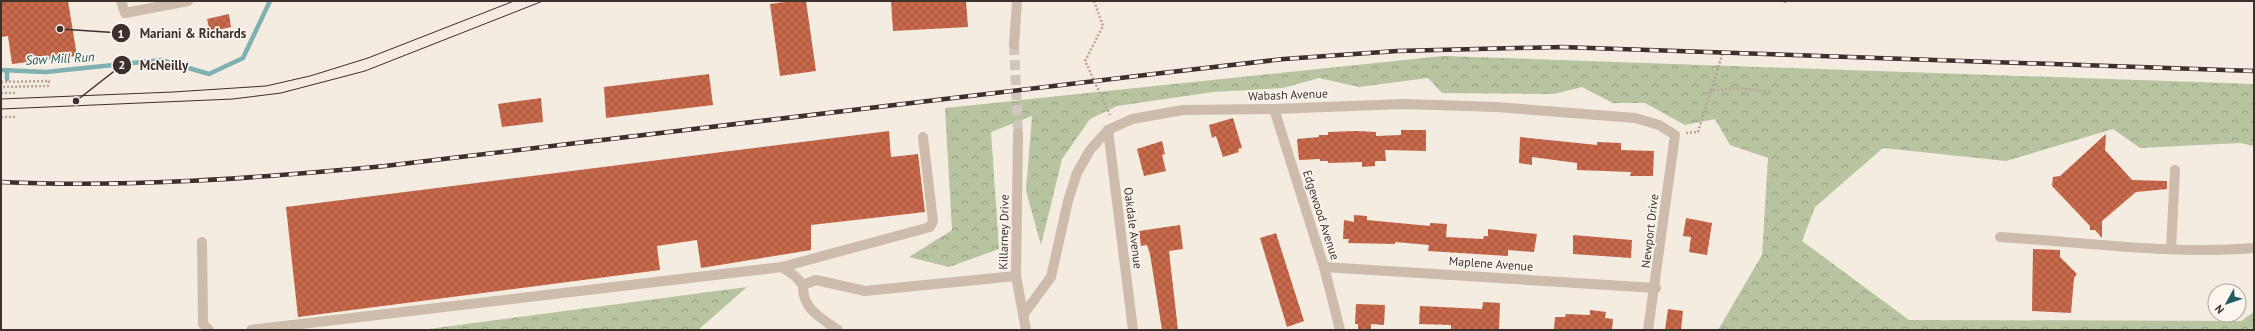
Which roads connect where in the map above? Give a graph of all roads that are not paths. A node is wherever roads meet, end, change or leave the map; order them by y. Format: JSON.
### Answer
{"nodes":[{"id":1,"x":121,"y":1,"type":"edge"},
{"id":2,"x":188,"y":1,"type":"edge"},
{"id":3,"x":1017,"y":1,"type":"edge"},
{"id":4,"x":1014,"y":45,"type":"tunnel mouth"},
{"id":5,"x":1274,"y":109,"type":"junction"},
{"id":6,"x":1111,"y":128,"type":"junction"},
{"id":7,"x":1018,"y":133,"type":"tunnel mouth"},
{"id":8,"x":1675,"y":135,"type":"joint"},
{"id":9,"x":923,"y":137,"type":"dead end"},
{"id":10,"x":2175,"y":170,"type":"dead end"},
{"id":11,"x":2000,"y":237,"type":"dead end"},
{"id":12,"x":202,"y":242,"type":"dead end"},
{"id":13,"x":2254,"y":248,"type":"edge"},
{"id":14,"x":2171,"y":249,"type":"junction"},
{"id":15,"x":782,"y":267,"type":"junction"},
{"id":16,"x":1324,"y":267,"type":"junction"},
{"id":17,"x":1016,"y":276,"type":"junction"},
{"id":18,"x":803,"y":285,"type":"junction"},
{"id":19,"x":1656,"y":288,"type":"junction"},
{"id":20,"x":1023,"y":315,"type":"junction"},
{"id":21,"x":209,"y":330,"type":"edge"},
{"id":22,"x":251,"y":330,"type":"edge"},
{"id":23,"x":838,"y":330,"type":"edge"},
{"id":24,"x":1026,"y":330,"type":"edge"},
{"id":25,"x":1133,"y":330,"type":"edge"},
{"id":26,"x":1340,"y":330,"type":"edge"},
{"id":27,"x":1648,"y":330,"type":"edge"}],
"edges":[{"from":1,"to":2,"type":"street"},
{"from":3,"to":4,"type":"street"},
{"from":5,"to":6,"type":"street","name":"Wabash Avenue"},
{"from":5,"to":8,"type":"street","name":"Wabash Avenue"},
{"from":5,"to":16,"type":"street","name":"Edgewood Avenue"},
{"from":6,"to":20,"type":"street","name":"Wabash Avenue"},
{"from":6,"to":25,"type":"street","name":"Oakdale Avenue"},
{"from":7,"to":17,"type":"street","name":"Killarney Drive"},
{"from":8,"to":19,"type":"street","name":"Newport Drive"},
{"from":9,"to":15,"type":"street"},
{"from":10,"to":14,"type":"street"},
{"from":11,"to":14,"type":"street"},
{"from":12,"to":21,"type":"street"},
{"from":13,"to":14,"type":"street"},
{"from":15,"to":18,"type":"street"},
{"from":15,"to":22,"type":"street"},
{"from":16,"to":19,"type":"street","name":"Maplene Avenue"},
{"from":16,"to":26,"type":"street","name":"Edgewood Avenue"},
{"from":17,"to":18,"type":"street"},
{"from":17,"to":20,"type":"street","name":"Killarney Drive"},
{"from":18,"to":23,"type":"street"},
{"from":19,"to":27,"type":"street","name":"Newport Drive"},
{"from":20,"to":24,"type":"street","name":"Killarney Drive"}]}
